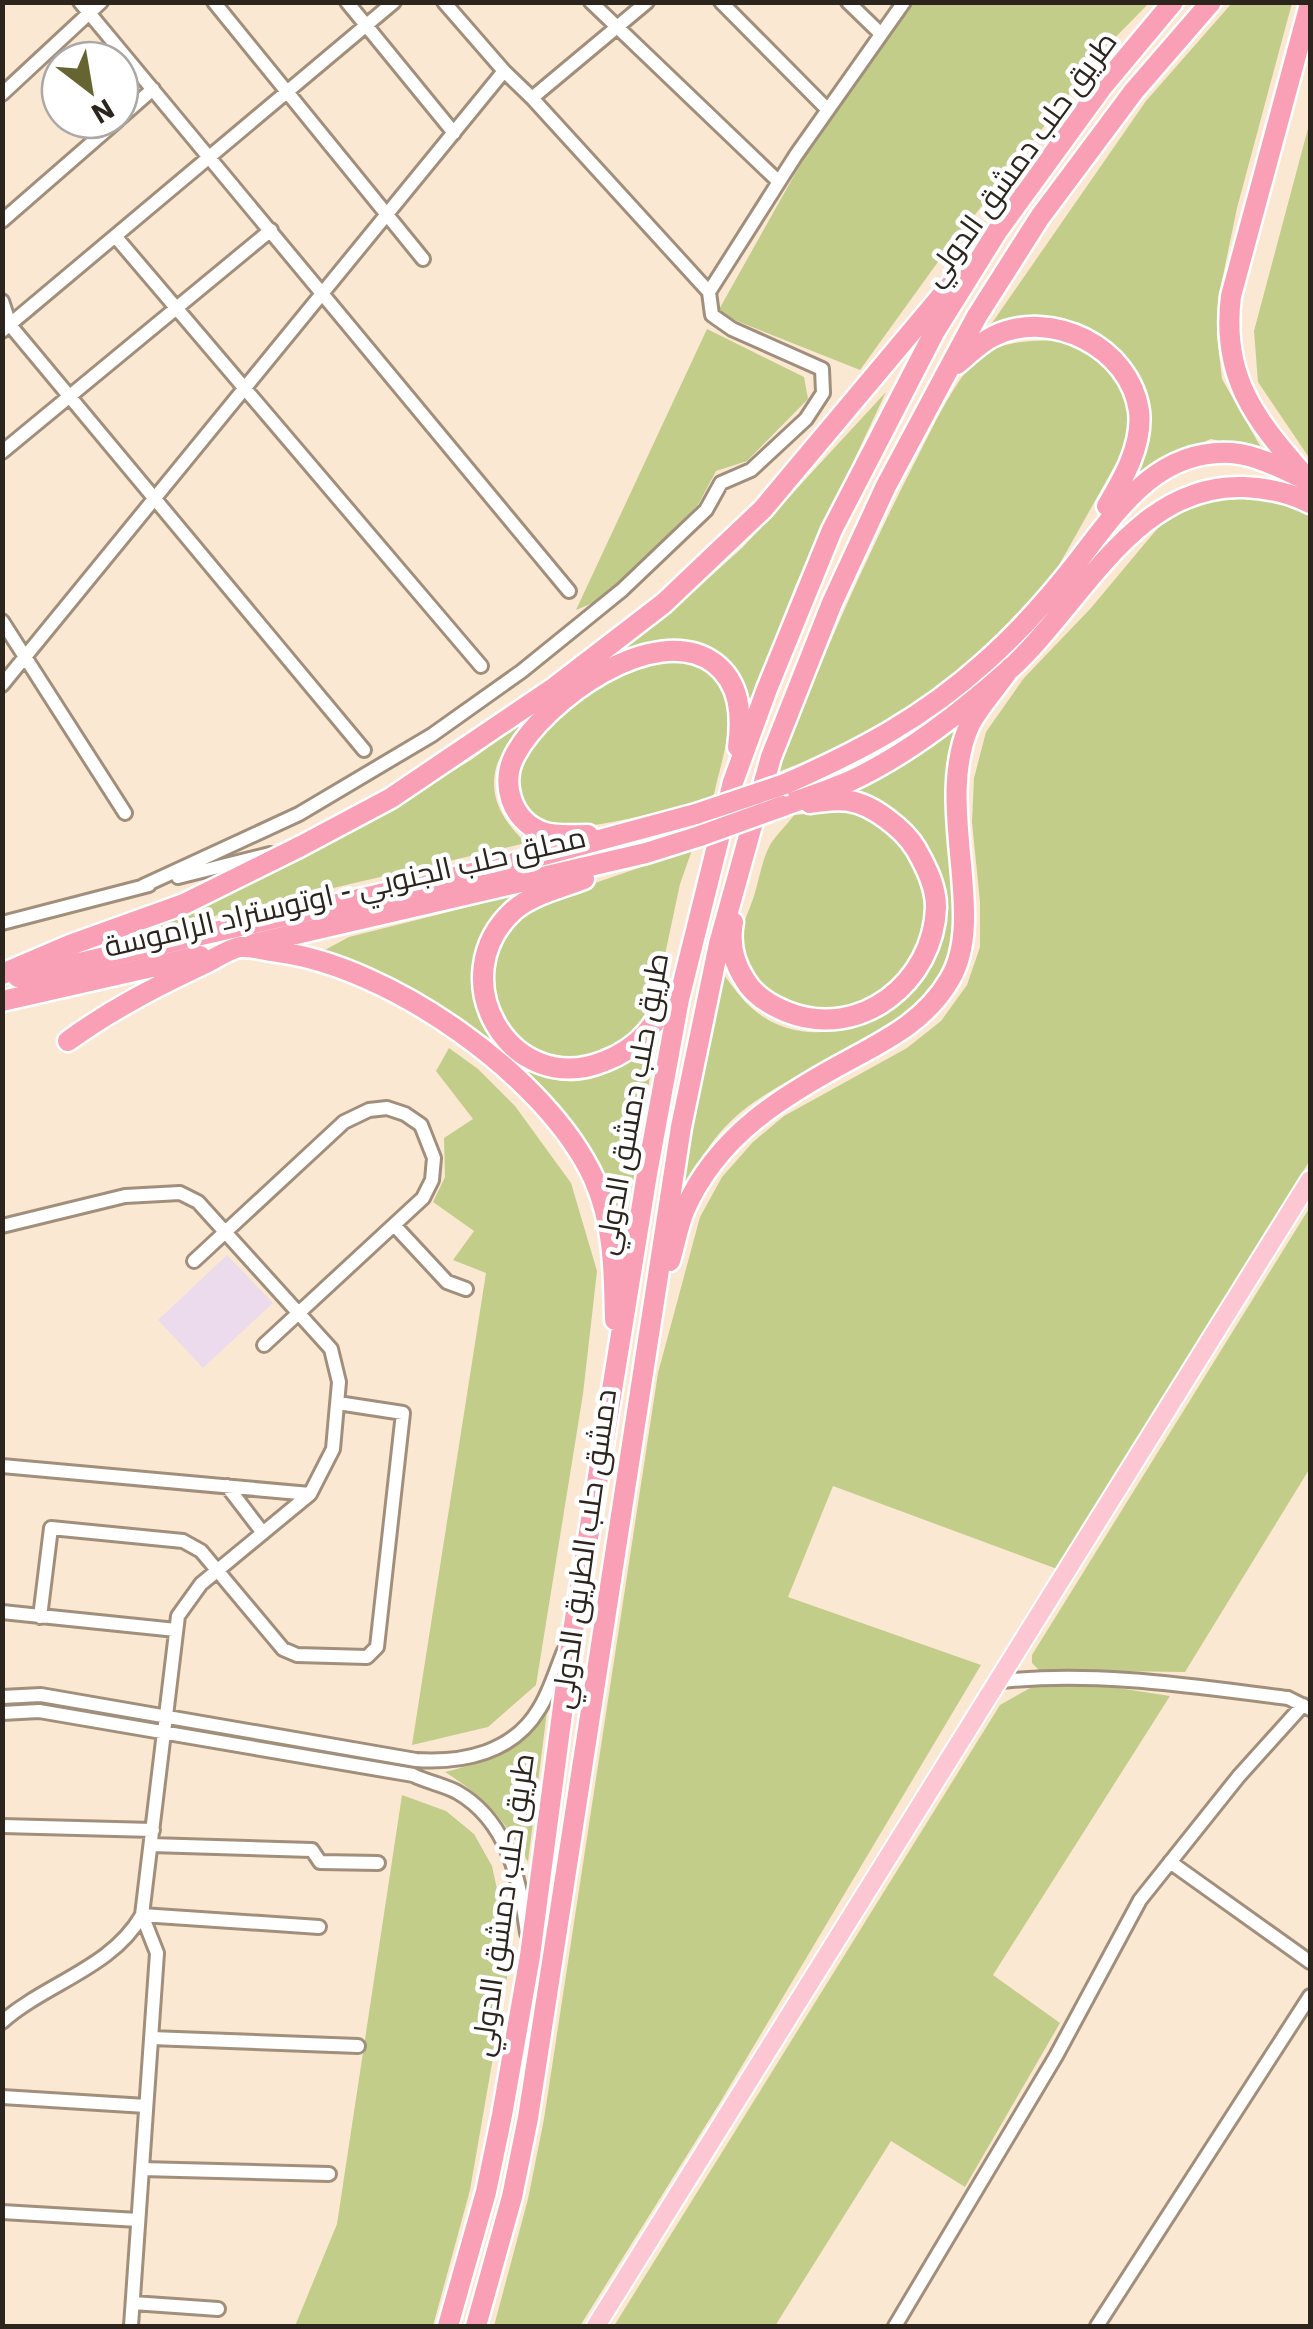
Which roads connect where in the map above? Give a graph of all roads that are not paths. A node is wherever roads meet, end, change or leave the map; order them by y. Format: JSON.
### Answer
{"nodes":[{"id":1,"x":101,"y":2,"type":"edge"},
{"id":2,"x":214,"y":2,"type":"edge"},
{"id":3,"x":347,"y":2,"type":"edge"},
{"id":4,"x":394,"y":2,"type":"edge"},
{"id":5,"x":444,"y":2,"type":"edge"},
{"id":6,"x":591,"y":2,"type":"edge"},
{"id":7,"x":646,"y":2,"type":"edge"},
{"id":8,"x":721,"y":2,"type":"edge"},
{"id":9,"x":848,"y":2,"type":"edge"},
{"id":10,"x":904,"y":2,"type":"edge"},
{"id":11,"x":1173,"y":2,"type":"edge"},
{"id":12,"x":1211,"y":2,"type":"edge"},
{"id":13,"x":1310,"y":4,"type":"edge"},
{"id":14,"x":85,"y":8,"type":"edge"},
{"id":15,"x":366,"y":26,"type":"junction"},
{"id":16,"x":614,"y":26,"type":"junction"},
{"id":17,"x":881,"y":34,"type":"junction"},
{"id":18,"x":504,"y":72,"type":"junction"},
{"id":19,"x":152,"y":90,"type":"junction"},
{"id":20,"x":287,"y":92,"type":"junction"},
{"id":21,"x":2,"y":94,"type":"edge"},
{"id":22,"x":532,"y":98,"type":"junction"},
{"id":23,"x":140,"y":101,"type":"edge"},
{"id":24,"x":828,"y":110,"type":"junction"},
{"id":25,"x":454,"y":132,"type":"junction"},
{"id":26,"x":95,"y":140,"type":"edge"},
{"id":27,"x":209,"y":158,"type":"junction"},
{"id":28,"x":779,"y":182,"type":"junction"},
{"id":29,"x":386,"y":214,"type":"junction"},
{"id":30,"x":2,"y":221,"type":"edge"},
{"id":31,"x":271,"y":230,"type":"junction"},
{"id":32,"x":998,"y":230,"type":"junction"},
{"id":33,"x":116,"y":236,"type":"junction"},
{"id":34,"x":423,"y":259,"type":"dead end"},
{"id":35,"x":710,"y":292,"type":"junction"},
{"id":36,"x":322,"y":293,"type":"junction"},
{"id":37,"x":2,"y":302,"type":"edge"},
{"id":38,"x":177,"y":308,"type":"junction"},
{"id":39,"x":6,"y":328,"type":"edge"},
{"id":40,"x":947,"y":372,"type":"junction"},
{"id":41,"x":245,"y":388,"type":"junction"},
{"id":42,"x":69,"y":398,"type":"junction"},
{"id":43,"x":2,"y":452,"type":"edge"},
{"id":44,"x":1306,"y":490,"type":"edge"},
{"id":45,"x":156,"y":497,"type":"junction"},
{"id":46,"x":1078,"y":561,"type":"junction"},
{"id":47,"x":569,"y":590,"type":"dead end"},
{"id":48,"x":2,"y":621,"type":"edge"},
{"id":49,"x":25,"y":657,"type":"junction"},
{"id":50,"x":481,"y":666,"type":"dead end"},
{"id":51,"x":1010,"y":668,"type":"junction"},
{"id":52,"x":2,"y":684,"type":"edge"},
{"id":53,"x":364,"y":750,"type":"dead end"},
{"id":54,"x":733,"y":782,"type":"junction"},
{"id":55,"x":784,"y":795,"type":"junction"},
{"id":56,"x":125,"y":812,"type":"dead end"},
{"id":57,"x":644,"y":829,"type":"junction"},
{"id":58,"x":748,"y":844,"type":"junction"},
{"id":59,"x":302,"y":846,"type":"junction"},
{"id":60,"x":646,"y":854,"type":"junction"},
{"id":61,"x":143,"y":886,"type":"junction"},
{"id":62,"x":2,"y":923,"type":"edge"},
{"id":63,"x":696,"y":923,"type":"junction"},
{"id":64,"x":239,"y":947,"type":"junction"},
{"id":65,"x":2,"y":977,"type":"edge"},
{"id":66,"x":2,"y":1001,"type":"edge"},
{"id":67,"x":68,"y":1041,"type":"dead end"},
{"id":68,"x":1310,"y":1180,"type":"edge"},
{"id":69,"x":394,"y":1225,"type":"junction"},
{"id":70,"x":2,"y":1226,"type":"edge"},
{"id":71,"x":225,"y":1232,"type":"junction"},
{"id":72,"x":194,"y":1261,"type":"dead end"},
{"id":73,"x":466,"y":1288,"type":"dead end"},
{"id":74,"x":298,"y":1314,"type":"junction"},
{"id":75,"x":264,"y":1346,"type":"dead end"},
{"id":76,"x":641,"y":1369,"type":"junction"},
{"id":77,"x":616,"y":1372,"type":"junction"},
{"id":78,"x":338,"y":1403,"type":"junction"},
{"id":79,"x":2,"y":1466,"type":"edge"},
{"id":80,"x":227,"y":1486,"type":"junction"},
{"id":81,"x":310,"y":1494,"type":"junction"},
{"id":82,"x":264,"y":1533,"type":"junction"},
{"id":83,"x":217,"y":1571,"type":"junction"},
{"id":84,"x":2,"y":1612,"type":"edge"},
{"id":85,"x":40,"y":1617,"type":"junction"},
{"id":86,"x":176,"y":1630,"type":"junction"},
{"id":87,"x":574,"y":1631,"type":"junction"},
{"id":88,"x":1001,"y":1680,"type":"junction"},
{"id":89,"x":2,"y":1697,"type":"edge"},
{"id":90,"x":1307,"y":1707,"type":"edge"},
{"id":91,"x":2,"y":1713,"type":"edge"},
{"id":92,"x":167,"y":1717,"type":"junction"},
{"id":93,"x":165,"y":1733,"type":"junction"},
{"id":94,"x":427,"y":1761,"type":"junction"},
{"id":95,"x":424,"y":1780,"type":"junction"},
{"id":96,"x":2,"y":1826,"type":"edge"},
{"id":97,"x":153,"y":1830,"type":"junction"},
{"id":98,"x":151,"y":1845,"type":"junction"},
{"id":99,"x":1170,"y":1862,"type":"junction"},
{"id":100,"x":378,"y":1863,"type":"dead end"},
{"id":101,"x":142,"y":1915,"type":"junction"},
{"id":102,"x":319,"y":1928,"type":"dead end"},
{"id":103,"x":530,"y":1956,"type":"junction"},
{"id":104,"x":1310,"y":1962,"type":"edge"},
{"id":105,"x":1310,"y":1996,"type":"edge"},
{"id":106,"x":2,"y":2022,"type":"edge"},
{"id":107,"x":151,"y":2038,"type":"junction"},
{"id":108,"x":358,"y":2046,"type":"dead end"},
{"id":109,"x":2,"y":2096,"type":"edge"},
{"id":110,"x":146,"y":2106,"type":"junction"},
{"id":111,"x":142,"y":2169,"type":"junction"},
{"id":112,"x":329,"y":2174,"type":"dead end"},
{"id":113,"x":2,"y":2212,"type":"edge"},
{"id":114,"x":138,"y":2220,"type":"junction"},
{"id":115,"x":133,"y":2303,"type":"junction"},
{"id":116,"x":218,"y":2309,"type":"dead end"},
{"id":117,"x":901,"y":2324,"type":"edge"},
{"id":118,"x":131,"y":2326,"type":"edge"},
{"id":119,"x":448,"y":2326,"type":"edge"},
{"id":120,"x":479,"y":2326,"type":"edge"},
{"id":121,"x":596,"y":2326,"type":"edge"},
{"id":122,"x":1097,"y":2326,"type":"edge"}],
"edges":[{"from":1,"to":14,"type":"street"},
{"from":2,"to":20,"type":"street"},
{"from":3,"to":15,"type":"street"},
{"from":4,"to":15,"type":"street"},
{"from":5,"to":18,"type":"street"},
{"from":6,"to":16,"type":"street"},
{"from":7,"to":16,"type":"street"},
{"from":8,"to":24,"type":"street"},
{"from":9,"to":17,"type":"street"},
{"from":10,"to":17,"type":"street"},
{"from":11,"to":32,"type":"highway","name":"طريق حلب دمشق الدولي"},
{"from":12,"to":40,"type":"highway","name":"طريق حلب دمشق الدولي"},
{"from":13,"to":44,"type":"highway"},
{"from":14,"to":19,"type":"street"},
{"from":14,"to":21,"type":"street"},
{"from":15,"to":20,"type":"street"},
{"from":15,"to":25,"type":"street"},
{"from":16,"to":22,"type":"street"},
{"from":16,"to":28,"type":"street"},
{"from":17,"to":24,"type":"street"},
{"from":18,"to":22,"type":"street"},
{"from":18,"to":25,"type":"street"},
{"from":19,"to":23,"type":"street"},
{"from":19,"to":27,"type":"street"},
{"from":20,"to":27,"type":"street"},
{"from":20,"to":29,"type":"street"},
{"from":22,"to":35,"type":"street"},
{"from":24,"to":28,"type":"street"},
{"from":25,"to":29,"type":"street"},
{"from":26,"to":30,"type":"street"},
{"from":27,"to":31,"type":"street"},
{"from":27,"to":33,"type":"street"},
{"from":28,"to":35,"type":"street"},
{"from":29,"to":34,"type":"street"},
{"from":29,"to":36,"type":"street"},
{"from":31,"to":36,"type":"street"},
{"from":31,"to":38,"type":"street"},
{"from":32,"to":54,"type":"highway","name":"طريق حلب دمشق الدولي"},
{"from":32,"to":59,"type":"highway"},
{"from":33,"to":38,"type":"street"},
{"from":33,"to":39,"type":"street"},
{"from":35,"to":61,"type":"street"},
{"from":36,"to":41,"type":"street"},
{"from":36,"to":47,"type":"street"},
{"from":37,"to":39,"type":"street"},
{"from":38,"to":41,"type":"street"},
{"from":38,"to":42,"type":"street"},
{"from":39,"to":42,"type":"street"},
{"from":40,"to":46,"type":"highway"},
{"from":40,"to":58,"type":"highway","name":"طريق حلب دمشق الدولي"},
{"from":41,"to":45,"type":"street"},
{"from":41,"to":50,"type":"street"},
{"from":42,"to":43,"type":"street"},
{"from":42,"to":45,"type":"street"},
{"from":44,"to":46,"type":"highway"},
{"from":44,"to":51,"type":"highway"},
{"from":45,"to":49,"type":"street"},
{"from":45,"to":53,"type":"street"},
{"from":46,"to":55,"type":"highway"},
{"from":48,"to":49,"type":"street"},
{"from":49,"to":52,"type":"street"},
{"from":49,"to":56,"type":"street"},
{"from":51,"to":55,"type":"highway"},
{"from":51,"to":76,"type":"highway"},
{"from":54,"to":57,"type":"highway"},
{"from":54,"to":63,"type":"highway","name":"طريق حلب دمشق الدولي"},
{"from":55,"to":57,"type":"highway","name":"محلق حلب الجنوبي - اوتوستراد الراموسة","bridge":true},
{"from":55,"to":58,"type":"highway"},
{"from":55,"to":60,"type":"highway","name":"محلق حلب الجنوبي - اوتوستراد الراموسة","bridge":true},
{"from":57,"to":65,"type":"highway","name":"محلق حلب الجنوبي - اوتوستراد الراموسة"},
{"from":58,"to":76,"type":"highway","name":"طريق حلب دمشق الدولي"},
{"from":59,"to":61,"type":"street"},
{"from":59,"to":65,"type":"highway"},
{"from":60,"to":63,"type":"highway"},
{"from":60,"to":64,"type":"highway","name":"محلق حلب الجنوبي - اوتوستراد الراموسة"},
{"from":61,"to":62,"type":"street"},
{"from":63,"to":77,"type":"highway","name":"طريق حلب دمشق الدولي"},
{"from":64,"to":66,"type":"highway","name":"محلق حلب الجنوبي - اوتوستراد الراموسة"},
{"from":64,"to":67,"type":"highway"},
{"from":64,"to":77,"type":"highway"},
{"from":68,"to":88,"type":"main road"},
{"from":69,"to":71,"type":"street"},
{"from":69,"to":73,"type":"street"},
{"from":69,"to":74,"type":"street"},
{"from":70,"to":71,"type":"street"},
{"from":71,"to":72,"type":"street"},
{"from":71,"to":74,"type":"street"},
{"from":74,"to":75,"type":"street"},
{"from":74,"to":78,"type":"street"},
{"from":76,"to":120,"type":"highway","name":"دمشق حلب الطريق الدولي"},
{"from":77,"to":87,"type":"highway","name":"طريق حلب دمشق الدولي"},
{"from":78,"to":81,"type":"street"},
{"from":78,"to":83,"type":"street"},
{"from":79,"to":80,"type":"street"},
{"from":80,"to":81,"type":"street"},
{"from":80,"to":82,"type":"street"},
{"from":81,"to":82,"type":"street"},
{"from":82,"to":83,"type":"street"},
{"from":83,"to":85,"type":"street"},
{"from":83,"to":86,"type":"street"},
{"from":84,"to":85,"type":"street"},
{"from":85,"to":86,"type":"street"},
{"from":86,"to":92,"type":"street"},
{"from":87,"to":94,"type":"street"},
{"from":87,"to":103,"type":"highway","name":"طريق حلب دمشق الدولي"},
{"from":88,"to":90,"type":"street"},
{"from":88,"to":121,"type":"main road"},
{"from":89,"to":92,"type":"street"},
{"from":90,"to":99,"type":"street"},
{"from":91,"to":93,"type":"street"},
{"from":92,"to":93,"type":"street"},
{"from":92,"to":94,"type":"street"},
{"from":93,"to":95,"type":"street"},
{"from":93,"to":97,"type":"street"},
{"from":94,"to":95,"type":"street"},
{"from":95,"to":103,"type":"street"},
{"from":96,"to":97,"type":"street"},
{"from":97,"to":98,"type":"street"},
{"from":98,"to":100,"type":"street"},
{"from":98,"to":101,"type":"street"},
{"from":99,"to":104,"type":"street"},
{"from":99,"to":117,"type":"street"},
{"from":101,"to":102,"type":"street"},
{"from":101,"to":106,"type":"street"},
{"from":101,"to":107,"type":"street"},
{"from":103,"to":119,"type":"highway","name":"طريق حلب دمشق الدولي"},
{"from":105,"to":122,"type":"street"},
{"from":107,"to":108,"type":"street"},
{"from":107,"to":110,"type":"street"},
{"from":109,"to":110,"type":"street"},
{"from":110,"to":111,"type":"street"},
{"from":111,"to":112,"type":"street"},
{"from":111,"to":114,"type":"street"},
{"from":113,"to":114,"type":"street"},
{"from":114,"to":115,"type":"street"},
{"from":115,"to":116,"type":"street"},
{"from":115,"to":118,"type":"street"}]}
